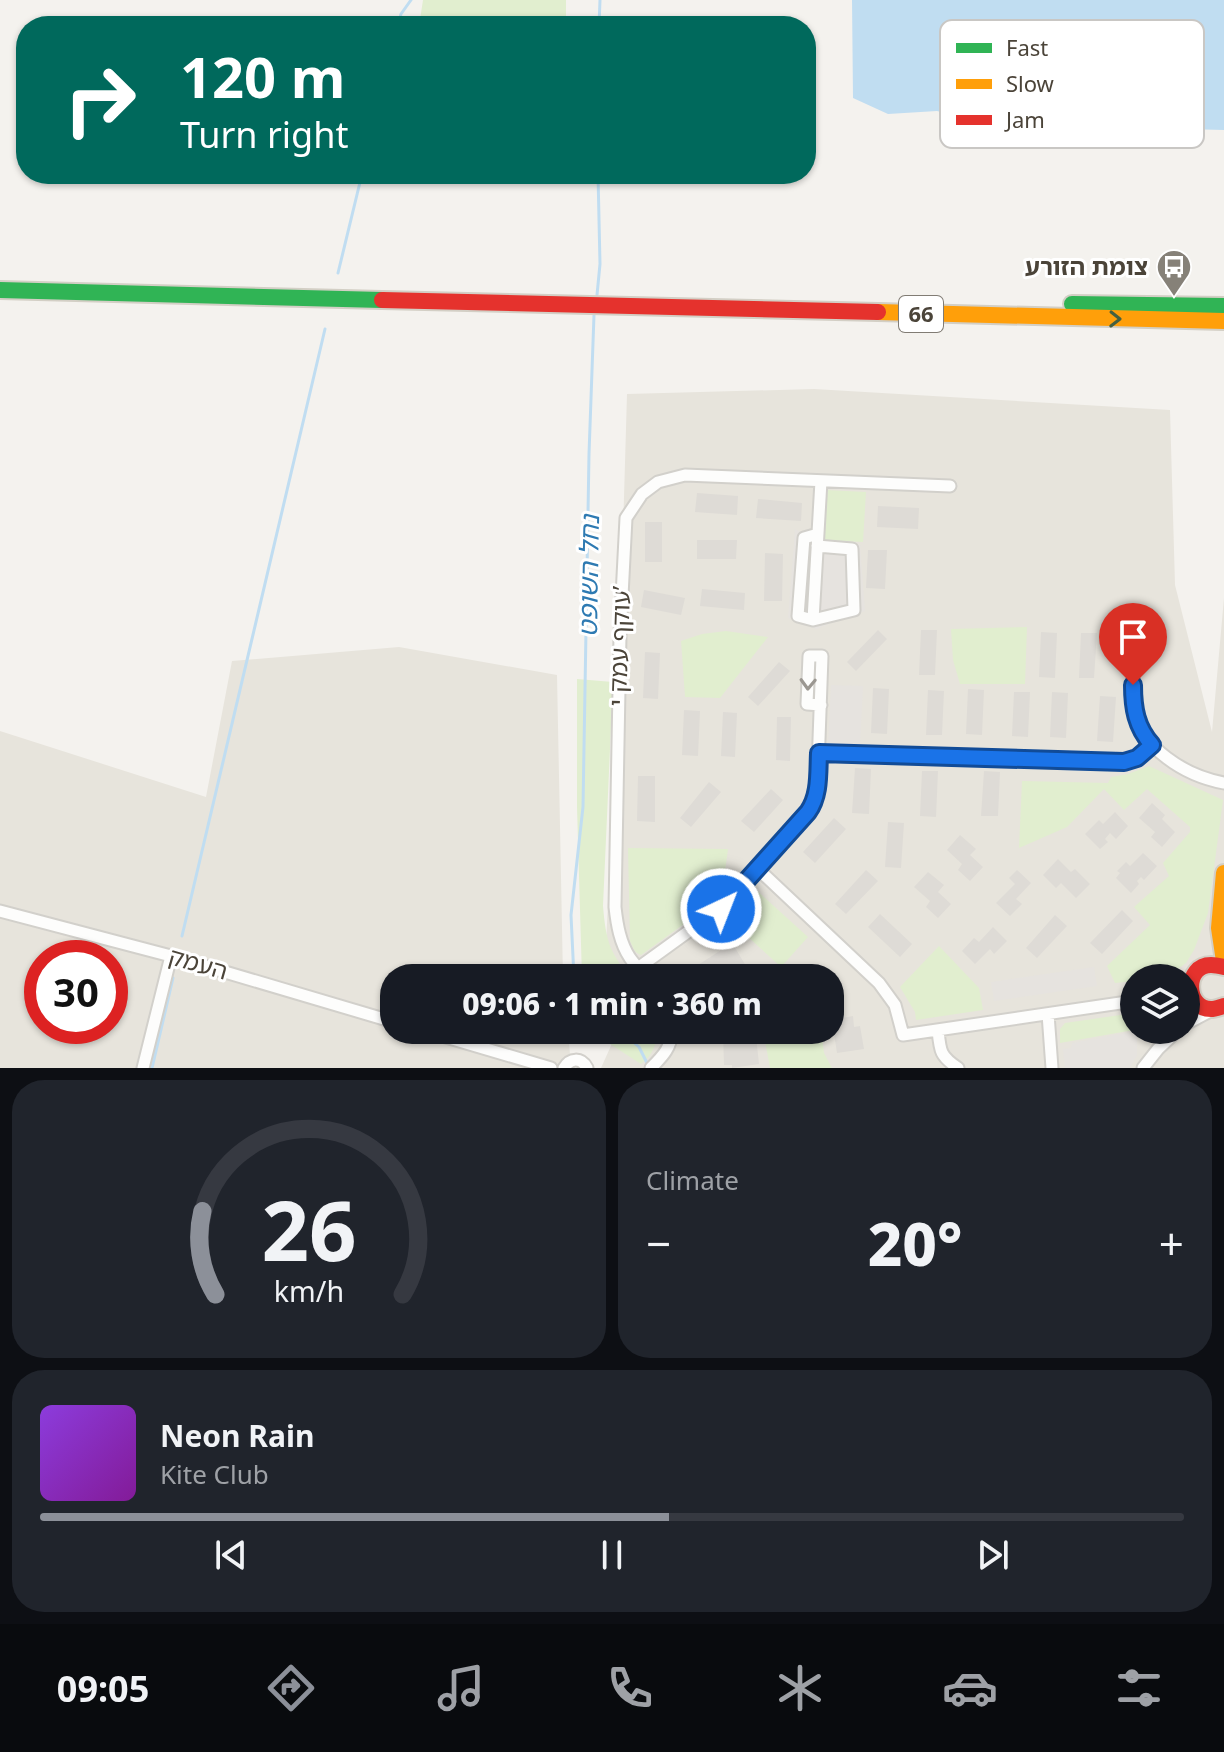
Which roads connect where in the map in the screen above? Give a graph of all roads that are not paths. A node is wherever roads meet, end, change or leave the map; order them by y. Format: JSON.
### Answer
{"nodes":[{"id":1,"x":0,"y":279,"type":"edge"},
{"id":2,"x":0,"y":290,"type":"edge"},
{"id":3,"x":570,"y":298,"type":"junction"},
{"id":4,"x":618,"y":300,"type":"junction"},
{"id":5,"x":1224,"y":306,"type":"edge"},
{"id":6,"x":1224,"y":321,"type":"edge"},
{"id":7,"x":821,"y":481,"type":"junction"},
{"id":8,"x":950,"y":486,"type":"dead end"},
{"id":9,"x":817,"y":540,"type":"junction"},
{"id":10,"x":1141,"y":619,"type":"dead end"},
{"id":11,"x":821,"y":705,"type":"dead end"},
{"id":12,"x":1152,"y":745,"type":"junction"},
{"id":13,"x":819,"y":753,"type":"junction"},
{"id":14,"x":1224,"y":783,"type":"edge"},
{"id":15,"x":758,"y":869,"type":"junction"},
{"id":16,"x":1224,"y":873,"type":"edge"},
{"id":17,"x":0,"y":911,"type":"edge"},
{"id":18,"x":1218,"y":927,"type":"junction"},
{"id":19,"x":171,"y":956,"type":"junction"},
{"id":20,"x":635,"y":964,"type":"edge"},
{"id":21,"x":644,"y":964,"type":"edge"},
{"id":22,"x":1224,"y":964,"type":"edge"},
{"id":23,"x":1200,"y":971,"type":"edge"},
{"id":24,"x":1200,"y":981,"type":"edge"},
{"id":25,"x":1120,"y":1003,"type":"edge"},
{"id":26,"x":1200,"y":1004,"type":"edge"},
{"id":27,"x":1219,"y":1008,"type":"edge"},
{"id":28,"x":1048,"y":1014,"type":"junction"},
{"id":29,"x":1200,"y":1017,"type":"edge"},
{"id":30,"x":380,"y":1018,"type":"edge"},
{"id":31,"x":938,"y":1030,"type":"junction"},
{"id":32,"x":470,"y":1044,"type":"edge"},
{"id":33,"x":669,"y":1044,"type":"edge"},
{"id":34,"x":1164,"y":1044,"type":"edge"},
{"id":35,"x":143,"y":1068,"type":"edge"},
{"id":36,"x":551,"y":1068,"type":"edge"},
{"id":37,"x":564,"y":1068,"type":"edge"},
{"id":38,"x":587,"y":1068,"type":"edge"},
{"id":39,"x":651,"y":1068,"type":"edge"},
{"id":40,"x":958,"y":1068,"type":"edge"},
{"id":41,"x":1052,"y":1068,"type":"edge"},
{"id":42,"x":1143,"y":1068,"type":"edge"}],
"edges":[{"from":1,"to":3,"type":"main road","number":"66"},
{"from":2,"to":3,"type":"main road","number":"66"},
{"from":3,"to":4,"type":"main road","number":"66"},
{"from":4,"to":5,"type":"main road","number":"66"},
{"from":4,"to":6,"type":"main road","number":"66","one_way":true},
{"from":7,"to":8,"type":"street","name":"עוקף עמק י’"},
{"from":7,"to":9,"type":"street"},
{"from":7,"to":20,"type":"street","name":"עוקף עמק י’"},
{"from":9,"to":9,"type":"street"},
{"from":10,"to":12,"type":"street"},
{"from":11,"to":13,"type":"street"},
{"from":12,"to":13,"type":"street"},
{"from":12,"to":14,"type":"street"},
{"from":13,"to":15,"type":"street"},
{"from":15,"to":21,"type":"street"},
{"from":15,"to":31,"type":"street"},
{"from":16,"to":18,"type":"main road"},
{"from":17,"to":19,"type":"street","name":"העמק"},
{"from":18,"to":22,"type":"main road"},
{"from":18,"to":23,"type":"main road"},
{"from":19,"to":30,"type":"street","name":"העמק"},
{"from":19,"to":35,"type":"street"},
{"from":22,"to":24,"type":"main road"},
{"from":25,"to":28,"type":"street"},
{"from":26,"to":27,"type":"main road"},
{"from":27,"to":29,"type":"street"},
{"from":28,"to":31,"type":"street"},
{"from":28,"to":41,"type":"street"},
{"from":31,"to":40,"type":"street"},
{"from":32,"to":36,"type":"street"},
{"from":33,"to":39,"type":"street"},
{"from":34,"to":42,"type":"street"},
{"from":37,"to":38,"type":"street"}]}
